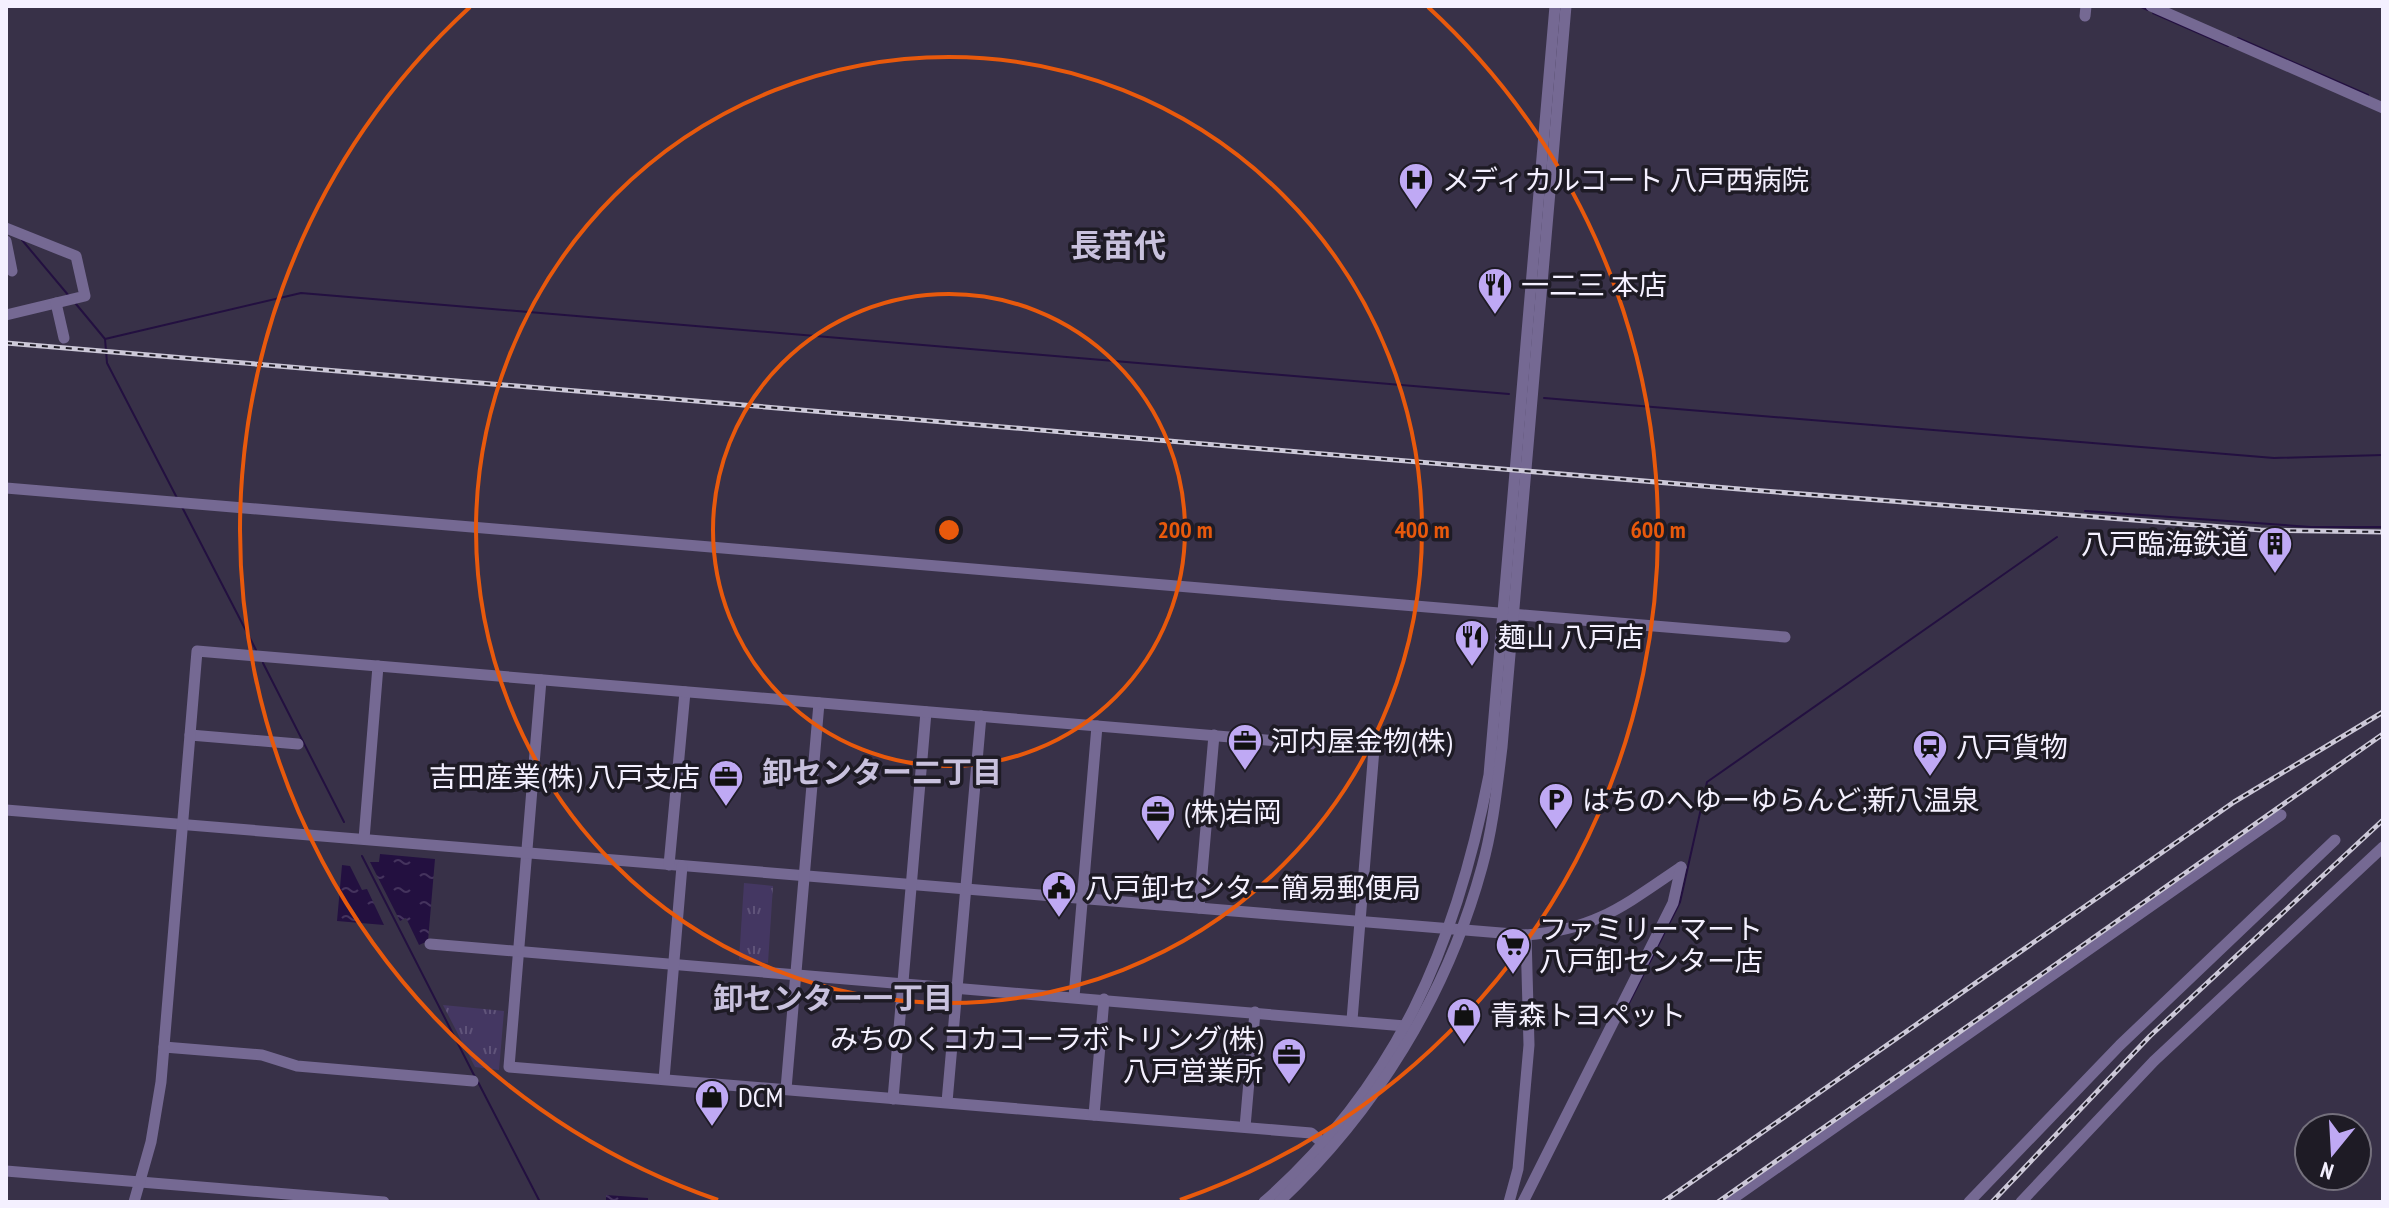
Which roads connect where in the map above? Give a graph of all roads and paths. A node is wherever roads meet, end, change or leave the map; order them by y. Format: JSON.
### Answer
{"nodes":[{"id":1,"x":1555,"y":6,"type":"edge"},
{"id":2,"x":1566,"y":6,"type":"edge"},
{"id":3,"x":2151,"y":6,"type":"edge"},
{"id":4,"x":2383,"y":108,"type":"edge"},
{"id":5,"x":6,"y":228,"type":"edge"},
{"id":6,"x":6,"y":241,"type":"edge"},
{"id":7,"x":12,"y":271,"type":"dead end"},
{"id":8,"x":56,"y":303,"type":"junction"},
{"id":9,"x":6,"y":315,"type":"edge"},
{"id":10,"x":64,"y":338,"type":"dead end"},
{"id":11,"x":6,"y":488,"type":"edge"},
{"id":12,"x":1508,"y":614,"type":"junction"},
{"id":13,"x":1785,"y":637,"type":"dead end"},
{"id":14,"x":378,"y":666,"type":"junction"},
{"id":15,"x":541,"y":680,"type":"junction"},
{"id":16,"x":685,"y":692,"type":"junction"},
{"id":17,"x":819,"y":703,"type":"junction"},
{"id":18,"x":926,"y":712,"type":"junction"},
{"id":19,"x":981,"y":716,"type":"junction"},
{"id":20,"x":1097,"y":726,"type":"junction"},
{"id":21,"x":190,"y":735,"type":"junction"},
{"id":22,"x":1214,"y":735,"type":"junction"},
{"id":23,"x":298,"y":744,"type":"dead end"},
{"id":24,"x":6,"y":810,"type":"edge"},
{"id":25,"x":2281,"y":815,"type":"dead end"},
{"id":26,"x":182,"y":825,"type":"junction"},
{"id":27,"x":364,"y":839,"type":"junction"},
{"id":28,"x":2335,"y":840,"type":"dead end"},
{"id":29,"x":2383,"y":847,"type":"edge"},
{"id":30,"x":526,"y":854,"type":"junction"},
{"id":31,"x":669,"y":865,"type":"junction"},
{"id":32,"x":682,"y":866,"type":"junction"},
{"id":33,"x":804,"y":876,"type":"junction"},
{"id":34,"x":910,"y":885,"type":"junction"},
{"id":35,"x":966,"y":889,"type":"junction"},
{"id":36,"x":1081,"y":899,"type":"junction"},
{"id":37,"x":1199,"y":908,"type":"junction"},
{"id":38,"x":1360,"y":922,"type":"junction"},
{"id":39,"x":1457,"y":929,"type":"junction"},
{"id":40,"x":1526,"y":935,"type":"junction"},
{"id":41,"x":430,"y":944,"type":"dead end"},
{"id":42,"x":518,"y":952,"type":"junction"},
{"id":43,"x":673,"y":964,"type":"junction"},
{"id":44,"x":795,"y":975,"type":"junction"},
{"id":45,"x":902,"y":983,"type":"junction"},
{"id":46,"x":958,"y":988,"type":"junction"},
{"id":47,"x":1074,"y":997,"type":"junction"},
{"id":48,"x":1104,"y":999,"type":"junction"},
{"id":49,"x":1255,"y":1012,"type":"junction"},
{"id":50,"x":1352,"y":1020,"type":"junction"},
{"id":51,"x":1405,"y":1026,"type":"junction"},
{"id":52,"x":164,"y":1047,"type":"junction"},
{"id":53,"x":664,"y":1079,"type":"junction"},
{"id":54,"x":473,"y":1081,"type":"dead end"},
{"id":55,"x":786,"y":1089,"type":"junction"},
{"id":56,"x":893,"y":1099,"type":"junction"},
{"id":57,"x":947,"y":1102,"type":"junction"},
{"id":58,"x":1094,"y":1115,"type":"junction"},
{"id":59,"x":1245,"y":1127,"type":"junction"},
{"id":60,"x":1326,"y":1146,"type":"junction"},
{"id":61,"x":6,"y":1171,"type":"edge"},
{"id":62,"x":141,"y":1182,"type":"junction"},
{"id":63,"x":134,"y":1202,"type":"edge"},
{"id":64,"x":384,"y":1202,"type":"edge"},
{"id":65,"x":1264,"y":1202,"type":"edge"},
{"id":66,"x":1279,"y":1202,"type":"edge"},
{"id":67,"x":1509,"y":1202,"type":"edge"},
{"id":68,"x":1523,"y":1202,"type":"edge"},
{"id":69,"x":1728,"y":1202,"type":"edge"},
{"id":70,"x":1969,"y":1202,"type":"edge"},
{"id":71,"x":2021,"y":1202,"type":"edge"}],
"edges":[{"from":1,"to":12,"type":"street"},
{"from":2,"to":12,"type":"street"},
{"from":3,"to":4,"type":"street"},
{"from":5,"to":8,"type":"street"},
{"from":6,"to":7,"type":"street"},
{"from":8,"to":9,"type":"street"},
{"from":8,"to":10,"type":"street"},
{"from":11,"to":12,"type":"street"},
{"from":12,"to":13,"type":"street"},
{"from":12,"to":39,"type":"street"},
{"from":14,"to":15,"type":"street"},
{"from":14,"to":21,"type":"street"},
{"from":14,"to":27,"type":"street"},
{"from":15,"to":16,"type":"street"},
{"from":15,"to":30,"type":"street"},
{"from":16,"to":17,"type":"street"},
{"from":16,"to":31,"type":"street"},
{"from":17,"to":18,"type":"street"},
{"from":17,"to":33,"type":"street"},
{"from":18,"to":19,"type":"street"},
{"from":18,"to":34,"type":"street"},
{"from":19,"to":20,"type":"street"},
{"from":19,"to":35,"type":"street"},
{"from":20,"to":22,"type":"street"},
{"from":20,"to":36,"type":"street"},
{"from":21,"to":23,"type":"street"},
{"from":21,"to":26,"type":"street"},
{"from":22,"to":37,"type":"street"},
{"from":22,"to":38,"type":"street"},
{"from":24,"to":26,"type":"street"},
{"from":25,"to":69,"type":"street"},
{"from":26,"to":27,"type":"street"},
{"from":26,"to":52,"type":"street"},
{"from":27,"to":30,"type":"street"},
{"from":28,"to":70,"type":"street"},
{"from":29,"to":71,"type":"street"},
{"from":30,"to":31,"type":"street"},
{"from":30,"to":42,"type":"street"},
{"from":31,"to":32,"type":"street"},
{"from":32,"to":33,"type":"street"},
{"from":32,"to":43,"type":"street"},
{"from":33,"to":34,"type":"street"},
{"from":33,"to":44,"type":"street"},
{"from":34,"to":35,"type":"street"},
{"from":34,"to":45,"type":"street"},
{"from":35,"to":36,"type":"street"},
{"from":35,"to":46,"type":"street"},
{"from":36,"to":37,"type":"street"},
{"from":36,"to":47,"type":"street"},
{"from":37,"to":38,"type":"street"},
{"from":38,"to":39,"type":"street"},
{"from":38,"to":50,"type":"street"},
{"from":39,"to":40,"type":"street"},
{"from":39,"to":51,"type":"street"},
{"from":39,"to":60,"type":"street"},
{"from":40,"to":67,"type":"street"},
{"from":40,"to":68,"type":"street"},
{"from":41,"to":42,"type":"street"},
{"from":42,"to":43,"type":"street"},
{"from":42,"to":53,"type":"street"},
{"from":43,"to":44,"type":"street"},
{"from":43,"to":53,"type":"street"},
{"from":44,"to":45,"type":"street"},
{"from":44,"to":55,"type":"street"},
{"from":45,"to":46,"type":"street"},
{"from":45,"to":56,"type":"street"},
{"from":46,"to":47,"type":"street"},
{"from":46,"to":57,"type":"street"},
{"from":47,"to":48,"type":"street"},
{"from":48,"to":49,"type":"street"},
{"from":48,"to":58,"type":"street"},
{"from":49,"to":50,"type":"street"},
{"from":49,"to":59,"type":"street"},
{"from":50,"to":51,"type":"street"},
{"from":51,"to":60,"type":"street"},
{"from":52,"to":54,"type":"street"},
{"from":52,"to":62,"type":"street"},
{"from":53,"to":55,"type":"street"},
{"from":55,"to":56,"type":"street"},
{"from":56,"to":57,"type":"street"},
{"from":57,"to":58,"type":"street"},
{"from":58,"to":59,"type":"street"},
{"from":59,"to":60,"type":"street"},
{"from":60,"to":65,"type":"street"},
{"from":60,"to":66,"type":"street"},
{"from":61,"to":62,"type":"street"},
{"from":62,"to":63,"type":"street"},
{"from":62,"to":64,"type":"street"}]}
